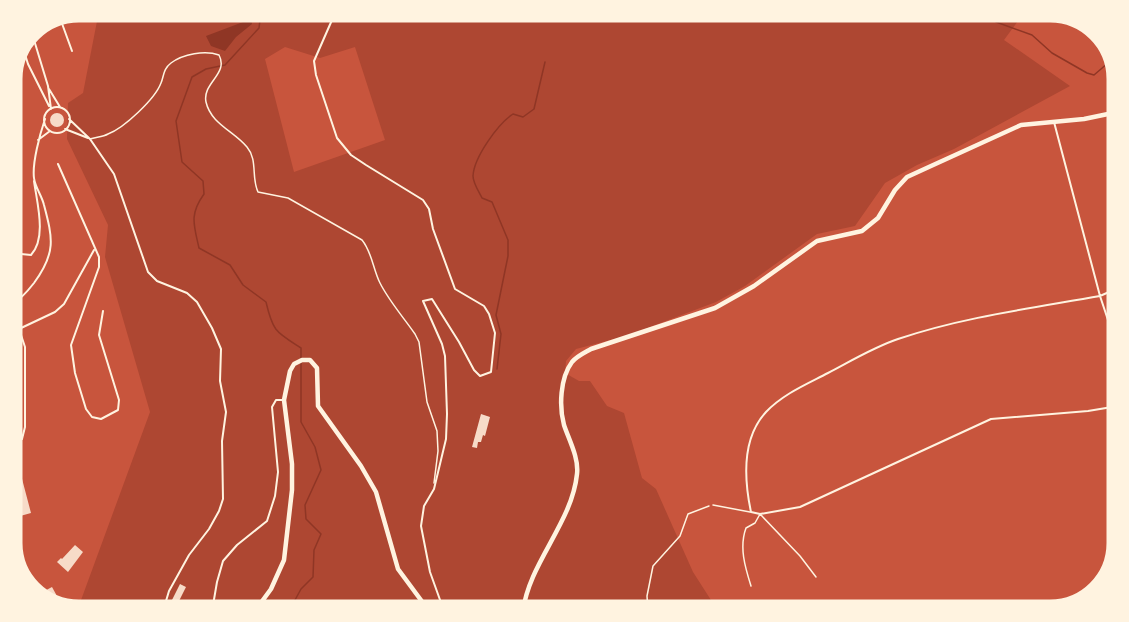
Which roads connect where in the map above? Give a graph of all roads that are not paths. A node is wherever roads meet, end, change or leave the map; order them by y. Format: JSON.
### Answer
{"nodes":[{"id":1,"x":332,"y":21,"type":"edge"},
{"id":2,"x":62,"y":24,"type":"edge"},
{"id":3,"x":35,"y":42,"type":"edge"},
{"id":4,"x":72,"y":51,"type":"dead end"},
{"id":5,"x":26,"y":57,"type":"edge"},
{"id":6,"x":48,"y":86,"type":"junction"},
{"id":7,"x":60,"y":107,"type":"junction"},
{"id":8,"x":51,"y":109,"type":"junction"},
{"id":9,"x":1108,"y":114,"type":"edge"},
{"id":10,"x":69,"y":118,"type":"junction"},
{"id":11,"x":45,"y":119,"type":"junction"},
{"id":12,"x":1054,"y":122,"type":"junction"},
{"id":13,"x":65,"y":129,"type":"junction"},
{"id":14,"x":51,"y":130,"type":"junction"},
{"id":15,"x":90,"y":139,"type":"junction"},
{"id":16,"x":38,"y":140,"type":"junction"},
{"id":17,"x":58,"y":164,"type":"dead end"},
{"id":18,"x":34,"y":178,"type":"junction"},
{"id":19,"x":95,"y":249,"type":"junction"},
{"id":20,"x":21,"y":254,"type":"edge"},
{"id":21,"x":1108,"y":292,"type":"edge"},
{"id":22,"x":1100,"y":296,"type":"junction"},
{"id":23,"x":21,"y":298,"type":"edge"},
{"id":24,"x":104,"y":311,"type":"dead end"},
{"id":25,"x":1108,"y":318,"type":"edge"},
{"id":26,"x":21,"y":328,"type":"edge"},
{"id":27,"x":21,"y":335,"type":"edge"},
{"id":28,"x":284,"y":400,"type":"junction"},
{"id":29,"x":1108,"y":408,"type":"edge"},
{"id":30,"x":21,"y":439,"type":"edge"},
{"id":31,"x":434,"y":489,"type":"junction"},
{"id":32,"x":713,"y":505,"type":"road end"},
{"id":33,"x":751,"y":512,"type":"junction"},
{"id":34,"x":760,"y":514,"type":"junction"},
{"id":35,"x":816,"y":577,"type":"dead end"},
{"id":36,"x":751,"y":586,"type":"dead end"},
{"id":37,"x":166,"y":601,"type":"edge"},
{"id":38,"x":214,"y":601,"type":"edge"},
{"id":39,"x":263,"y":601,"type":"edge"},
{"id":40,"x":421,"y":601,"type":"edge"},
{"id":41,"x":440,"y":601,"type":"edge"},
{"id":42,"x":526,"y":601,"type":"edge"}],
"edges":[{"from":1,"to":31,"type":"street"},
{"from":2,"to":4,"type":"street"},
{"from":3,"to":6,"type":"street"},
{"from":5,"to":8,"type":"street"},
{"from":6,"to":7,"type":"street"},
{"from":6,"to":8,"type":"street"},
{"from":7,"to":8,"type":"street"},
{"from":7,"to":10,"type":"street"},
{"from":8,"to":11,"type":"street"},
{"from":9,"to":12,"type":"main road"},
{"from":10,"to":13,"type":"street"},
{"from":10,"to":15,"type":"street"},
{"from":11,"to":14,"type":"street"},
{"from":11,"to":16,"type":"street"},
{"from":12,"to":22,"type":"street"},
{"from":12,"to":42,"type":"main road"},
{"from":13,"to":14,"type":"street"},
{"from":13,"to":15,"type":"street"},
{"from":14,"to":16,"type":"street"},
{"from":15,"to":31,"type":"lane"},
{"from":15,"to":37,"type":"street"},
{"from":16,"to":18,"type":"street"},
{"from":17,"to":19,"type":"street"},
{"from":18,"to":20,"type":"street"},
{"from":18,"to":23,"type":"street"},
{"from":19,"to":24,"type":"street"},
{"from":19,"to":26,"type":"street"},
{"from":21,"to":22,"type":"street"},
{"from":22,"to":25,"type":"street"},
{"from":22,"to":33,"type":"street"},
{"from":27,"to":30,"type":"street"},
{"from":28,"to":38,"type":"street"},
{"from":28,"to":39,"type":"main road"},
{"from":28,"to":40,"type":"main road"},
{"from":29,"to":34,"type":"street"},
{"from":31,"to":41,"type":"street"},
{"from":32,"to":33,"type":"lane"},
{"from":33,"to":34,"type":"street"},
{"from":34,"to":35,"type":"lane"},
{"from":34,"to":36,"type":"lane"}]}
